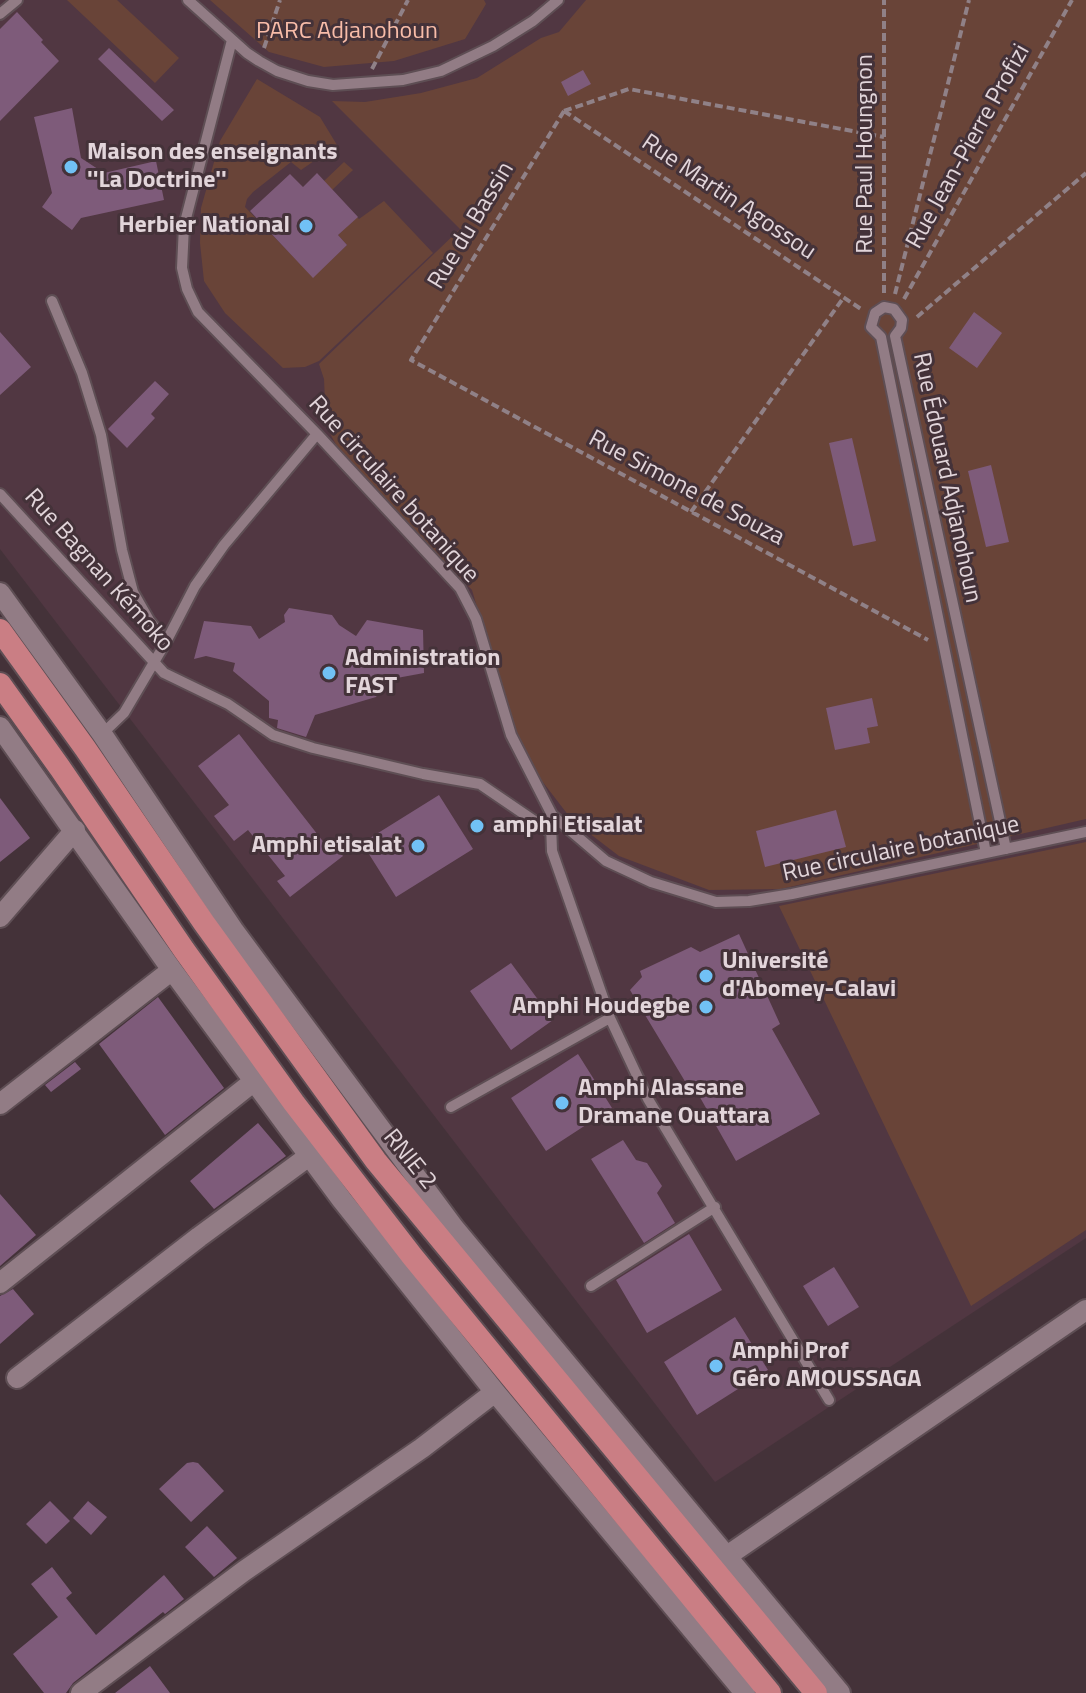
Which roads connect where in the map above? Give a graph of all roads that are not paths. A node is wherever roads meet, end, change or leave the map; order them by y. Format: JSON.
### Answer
{"nodes":[{"id":1,"x":17,"y":0,"type":"edge"},
{"id":2,"x":188,"y":0,"type":"edge"},
{"id":3,"x":558,"y":0,"type":"edge"},
{"id":4,"x":0,"y":14,"type":"edge"},
{"id":5,"x":232,"y":40,"type":"junction"},
{"id":6,"x":52,"y":301,"type":"dead end"},
{"id":7,"x":317,"y":434,"type":"junction"},
{"id":8,"x":0,"y":494,"type":"edge"},
{"id":9,"x":0,"y":593,"type":"edge"},
{"id":10,"x":0,"y":630,"type":"edge"},
{"id":11,"x":166,"y":642,"type":"junction"},
{"id":12,"x":154,"y":662,"type":"junction"},
{"id":13,"x":0,"y":684,"type":"edge"},
{"id":14,"x":0,"y":727,"type":"edge"},
{"id":15,"x":94,"y":741,"type":"junction"},
{"id":16,"x":60,"y":768,"type":"junction"},
{"id":17,"x":552,"y":815,"type":"junction"},
{"id":18,"x":75,"y":830,"type":"junction"},
{"id":19,"x":549,"y":831,"type":"junction"},
{"id":20,"x":1086,"y":832,"type":"edge"},
{"id":21,"x":1006,"y":849,"type":"junction"},
{"id":22,"x":986,"y":853,"type":"junction"},
{"id":23,"x":0,"y":917,"type":"edge"},
{"id":24,"x":172,"y":970,"type":"junction"},
{"id":25,"x":610,"y":1018,"type":"junction"},
{"id":26,"x":253,"y":1082,"type":"junction"},
{"id":27,"x":0,"y":1104,"type":"edge"},
{"id":28,"x":451,"y":1107,"type":"dead end"},
{"id":29,"x":309,"y":1156,"type":"junction"},
{"id":30,"x":715,"y":1207,"type":"junction"},
{"id":31,"x":0,"y":1283,"type":"edge"},
{"id":32,"x":591,"y":1286,"type":"dead end"},
{"id":33,"x":1086,"y":1310,"type":"edge"},
{"id":34,"x":17,"y":1378,"type":"dead end"},
{"id":35,"x":495,"y":1392,"type":"junction"},
{"id":36,"x":829,"y":1400,"type":"dead end"},
{"id":37,"x":727,"y":1556,"type":"junction"},
{"id":38,"x":81,"y":1693,"type":"edge"},
{"id":39,"x":745,"y":1693,"type":"edge"},
{"id":40,"x":770,"y":1693,"type":"edge"},
{"id":41,"x":816,"y":1693,"type":"edge"},
{"id":42,"x":840,"y":1693,"type":"edge"}],
"edges":[{"from":1,"to":4,"type":"lane"},
{"from":2,"to":5,"type":"lane"},
{"from":3,"to":5,"type":"lane"},
{"from":5,"to":7,"type":"lane","name":"Rue circulaire botanique"},
{"from":6,"to":11,"type":"lane"},
{"from":7,"to":11,"type":"lane"},
{"from":7,"to":17,"type":"lane","name":"Rue circulaire botanique"},
{"from":8,"to":12,"type":"lane","name":"Rue Bagnan Kémoko"},
{"from":9,"to":15,"type":"street"},
{"from":10,"to":15,"type":"highway","name":"RNIE 2","number":"RNIE 2"},
{"from":11,"to":12,"type":"lane"},
{"from":12,"to":15,"type":"lane"},
{"from":12,"to":19,"type":"lane","name":"Rue Bagnan Kémoko"},
{"from":13,"to":16,"type":"highway"},
{"from":14,"to":18,"type":"street"},
{"from":15,"to":16,"type":"lane"},
{"from":15,"to":37,"type":"street"},
{"from":15,"to":41,"type":"highway","name":"RNIE 2","number":"RNIE 2"},
{"from":16,"to":40,"type":"highway"},
{"from":17,"to":19,"type":"lane"},
{"from":17,"to":22,"type":"lane","name":"Rue circulaire botanique"},
{"from":18,"to":23,"type":"street"},
{"from":18,"to":24,"type":"street"},
{"from":19,"to":25,"type":"lane"},
{"from":20,"to":21,"type":"lane","name":"Rue circulaire botanique"},
{"from":21,"to":22,"type":"lane","name":"Rue circulaire botanique"},
{"from":21,"to":22,"type":"lane","name":"Rue Édouard Adjanohoun"},
{"from":24,"to":26,"type":"street"},
{"from":24,"to":27,"type":"street"},
{"from":25,"to":28,"type":"lane"},
{"from":25,"to":30,"type":"lane"},
{"from":26,"to":29,"type":"street"},
{"from":26,"to":31,"type":"street"},
{"from":29,"to":34,"type":"street"},
{"from":29,"to":35,"type":"street"},
{"from":30,"to":32,"type":"lane"},
{"from":30,"to":36,"type":"lane"},
{"from":33,"to":37,"type":"street"},
{"from":35,"to":38,"type":"street"},
{"from":35,"to":39,"type":"street"},
{"from":37,"to":42,"type":"street"}]}
